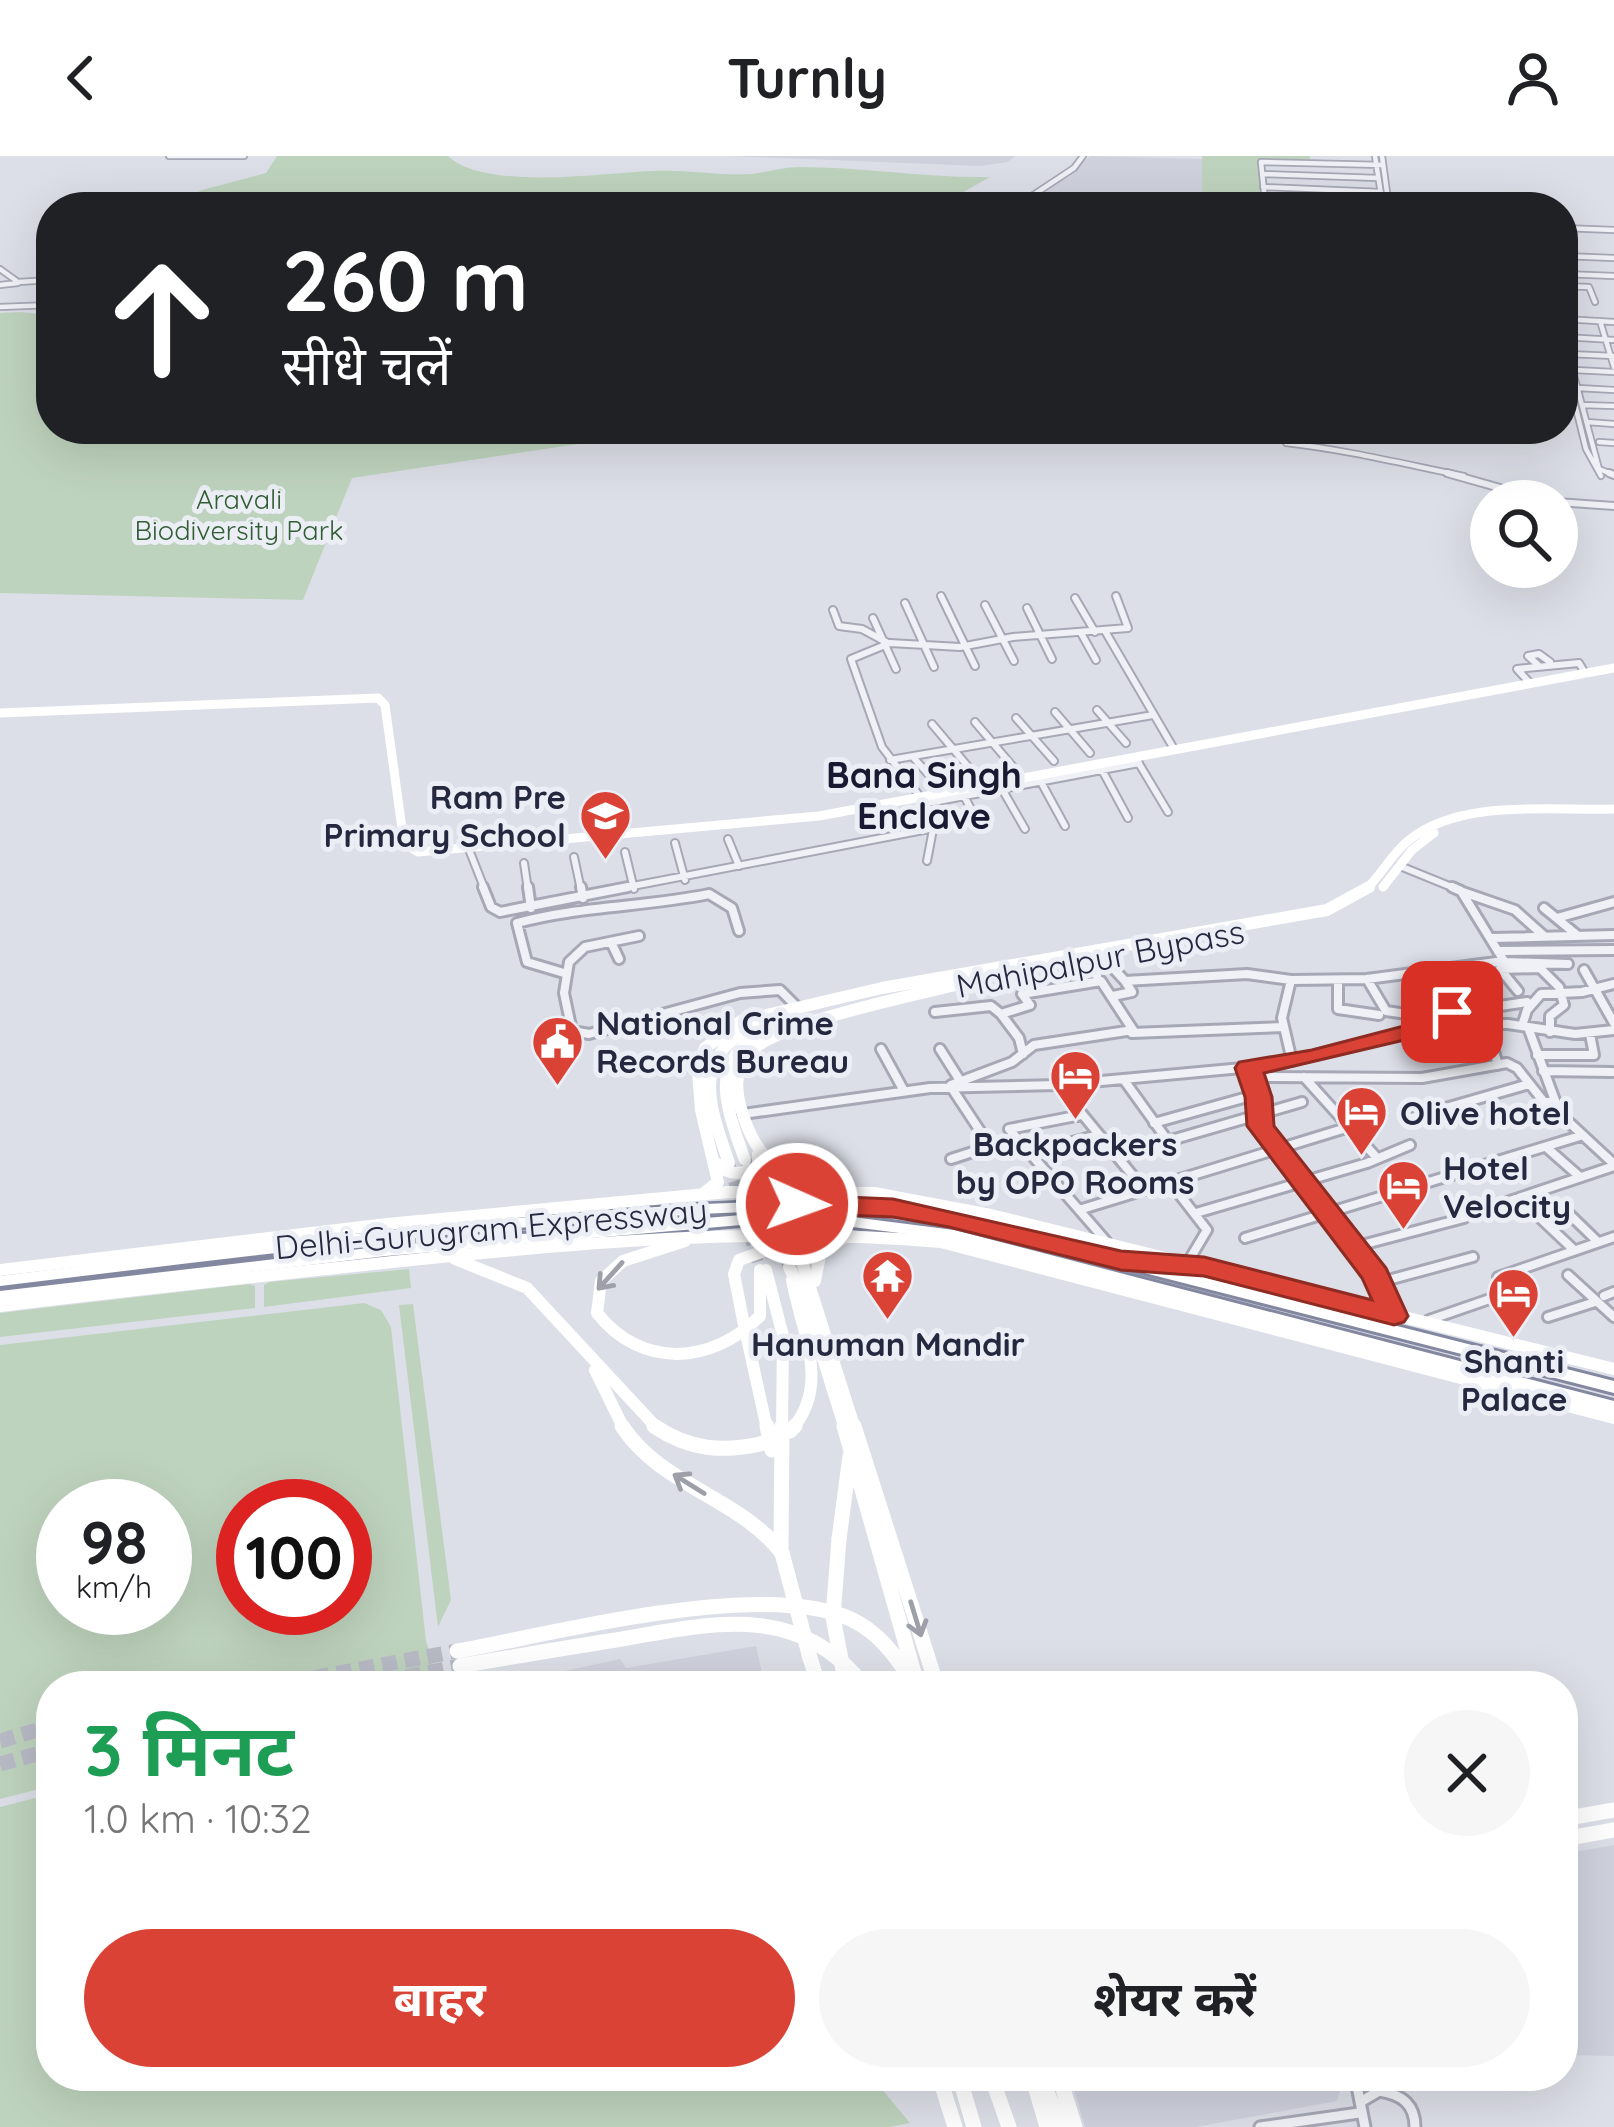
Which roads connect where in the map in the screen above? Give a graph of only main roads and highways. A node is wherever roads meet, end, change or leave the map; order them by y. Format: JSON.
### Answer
{"nodes":[{"id":1,"x":1614,"y":668,"type":"edge"},
{"id":2,"x":0,"y":712,"type":"edge"},
{"id":3,"x":1614,"y":812,"type":"edge"},
{"id":4,"x":921,"y":989,"type":"junction"},
{"id":5,"x":752,"y":1157,"type":"junction"},
{"id":6,"x":722,"y":1162,"type":"junction"},
{"id":7,"x":824,"y":1190,"type":"junction"},
{"id":8,"x":703,"y":1193,"type":"junction"},
{"id":9,"x":902,"y":1226,"type":"junction"},
{"id":10,"x":715,"y":1233,"type":"junction"},
{"id":11,"x":855,"y":1233,"type":"junction"},
{"id":12,"x":448,"y":1257,"type":"junction"},
{"id":13,"x":1121,"y":1261,"type":"junction"},
{"id":14,"x":1196,"y":1265,"type":"junction"},
{"id":15,"x":0,"y":1270,"type":"edge"},
{"id":16,"x":0,"y":1281,"type":"edge"},
{"id":17,"x":1166,"y":1281,"type":"junction"},
{"id":18,"x":0,"y":1296,"type":"edge"},
{"id":19,"x":816,"y":1296,"type":"junction"},
{"id":20,"x":0,"y":1306,"type":"edge"},
{"id":21,"x":566,"y":1328,"type":"junction"},
{"id":22,"x":1614,"y":1369,"type":"edge"},
{"id":23,"x":1614,"y":1387,"type":"edge"},
{"id":24,"x":1614,"y":1407,"type":"edge"},
{"id":25,"x":1614,"y":1418,"type":"edge"},
{"id":26,"x":790,"y":1431,"type":"dead end"},
{"id":27,"x":764,"y":1443,"type":"dead end"},
{"id":28,"x":851,"y":1449,"type":"junction"},
{"id":29,"x":777,"y":1474,"type":"junction"},
{"id":30,"x":782,"y":1553,"type":"junction"},
{"id":31,"x":814,"y":1671,"type":"edge"},
{"id":32,"x":843,"y":1671,"type":"edge"},
{"id":33,"x":851,"y":1671,"type":"edge"},
{"id":34,"x":905,"y":1671,"type":"edge"},
{"id":35,"x":912,"y":1671,"type":"edge"},
{"id":36,"x":932,"y":1671,"type":"edge"},
{"id":37,"x":1614,"y":1810,"type":"edge"},
{"id":38,"x":1578,"y":1816,"type":"edge"},
{"id":39,"x":1614,"y":1830,"type":"edge"},
{"id":40,"x":1578,"y":1837,"type":"edge"},
{"id":41,"x":944,"y":2091,"type":"edge"},
{"id":42,"x":963,"y":2091,"type":"edge"},
{"id":43,"x":996,"y":2091,"type":"edge"},
{"id":44,"x":1039,"y":2091,"type":"edge"},
{"id":45,"x":1044,"y":2091,"type":"edge"},
{"id":46,"x":1064,"y":2091,"type":"edge"},
{"id":47,"x":955,"y":2127,"type":"edge"},
{"id":48,"x":974,"y":2127,"type":"edge"},
{"id":49,"x":1009,"y":2127,"type":"edge"},
{"id":50,"x":1047,"y":2127,"type":"edge"},
{"id":51,"x":1063,"y":2127,"type":"edge"},
{"id":52,"x":1075,"y":2127,"type":"edge"}],
"edges":[{"from":1,"to":2,"type":"main road"},
{"from":3,"to":4,"type":"main road","name":"Mahipalpur Bypass"},
{"from":3,"to":4,"type":"main road","name":"Mahipalpur Bypass"},
{"from":4,"to":5,"type":"main road","name":"Mahipalpur Bypass"},
{"from":4,"to":5,"type":"main road"},
{"from":4,"to":6,"type":"main road"},
{"from":4,"to":6,"type":"main road","name":"Mahipalpur Bypass"},
{"from":5,"to":6,"type":"main road"},
{"from":5,"to":7,"type":"main road"},
{"from":6,"to":8,"type":"main road"},
{"from":7,"to":8,"type":"main road"},
{"from":7,"to":14,"type":"main road"},
{"from":8,"to":15,"type":"main road"},
{"from":9,"to":11,"type":"highway"},
{"from":9,"to":17,"type":"highway"},
{"from":9,"to":18,"type":"highway","name":"Delhi-Gurugram Expressway"},
{"from":10,"to":11,"type":"main road"},
{"from":10,"to":12,"type":"main road"},
{"from":10,"to":29,"type":"main road","one_way":true},
{"from":11,"to":19,"type":"main road"},
{"from":11,"to":25,"type":"main road"},
{"from":12,"to":20,"type":"main road"},
{"from":12,"to":21,"type":"main road"},
{"from":13,"to":14,"type":"highway"},
{"from":13,"to":16,"type":"highway","name":"Delhi-Gurugram Expressway"},
{"from":13,"to":17,"type":"highway"},
{"from":14,"to":22,"type":"main road"},
{"from":17,"to":23,"type":"highway"},
{"from":17,"to":24,"type":"highway"},
{"from":19,"to":29,"type":"main road"},
{"from":19,"to":36,"type":"main road","one_way":true},
{"from":21,"to":27,"type":"main road"},
{"from":30,"to":21,"type":"main road","one_way":true},
{"from":26,"to":28,"type":"main road"},
{"from":28,"to":32,"type":"main road","bridge":true},
{"from":28,"to":35,"type":"main road"},
{"from":29,"to":30,"type":"main road"},
{"from":30,"to":31,"type":"main road","bridge":true},
{"from":33,"to":34,"type":"main road"},
{"from":37,"to":38,"type":"main road"},
{"from":39,"to":40,"type":"main road"},
{"from":41,"to":47,"type":"main road"},
{"from":42,"to":48,"type":"main road"},
{"from":43,"to":49,"type":"main road"},
{"from":44,"to":50,"type":"main road"},
{"from":45,"to":51,"type":"main road"},
{"from":46,"to":52,"type":"main road"}]}
